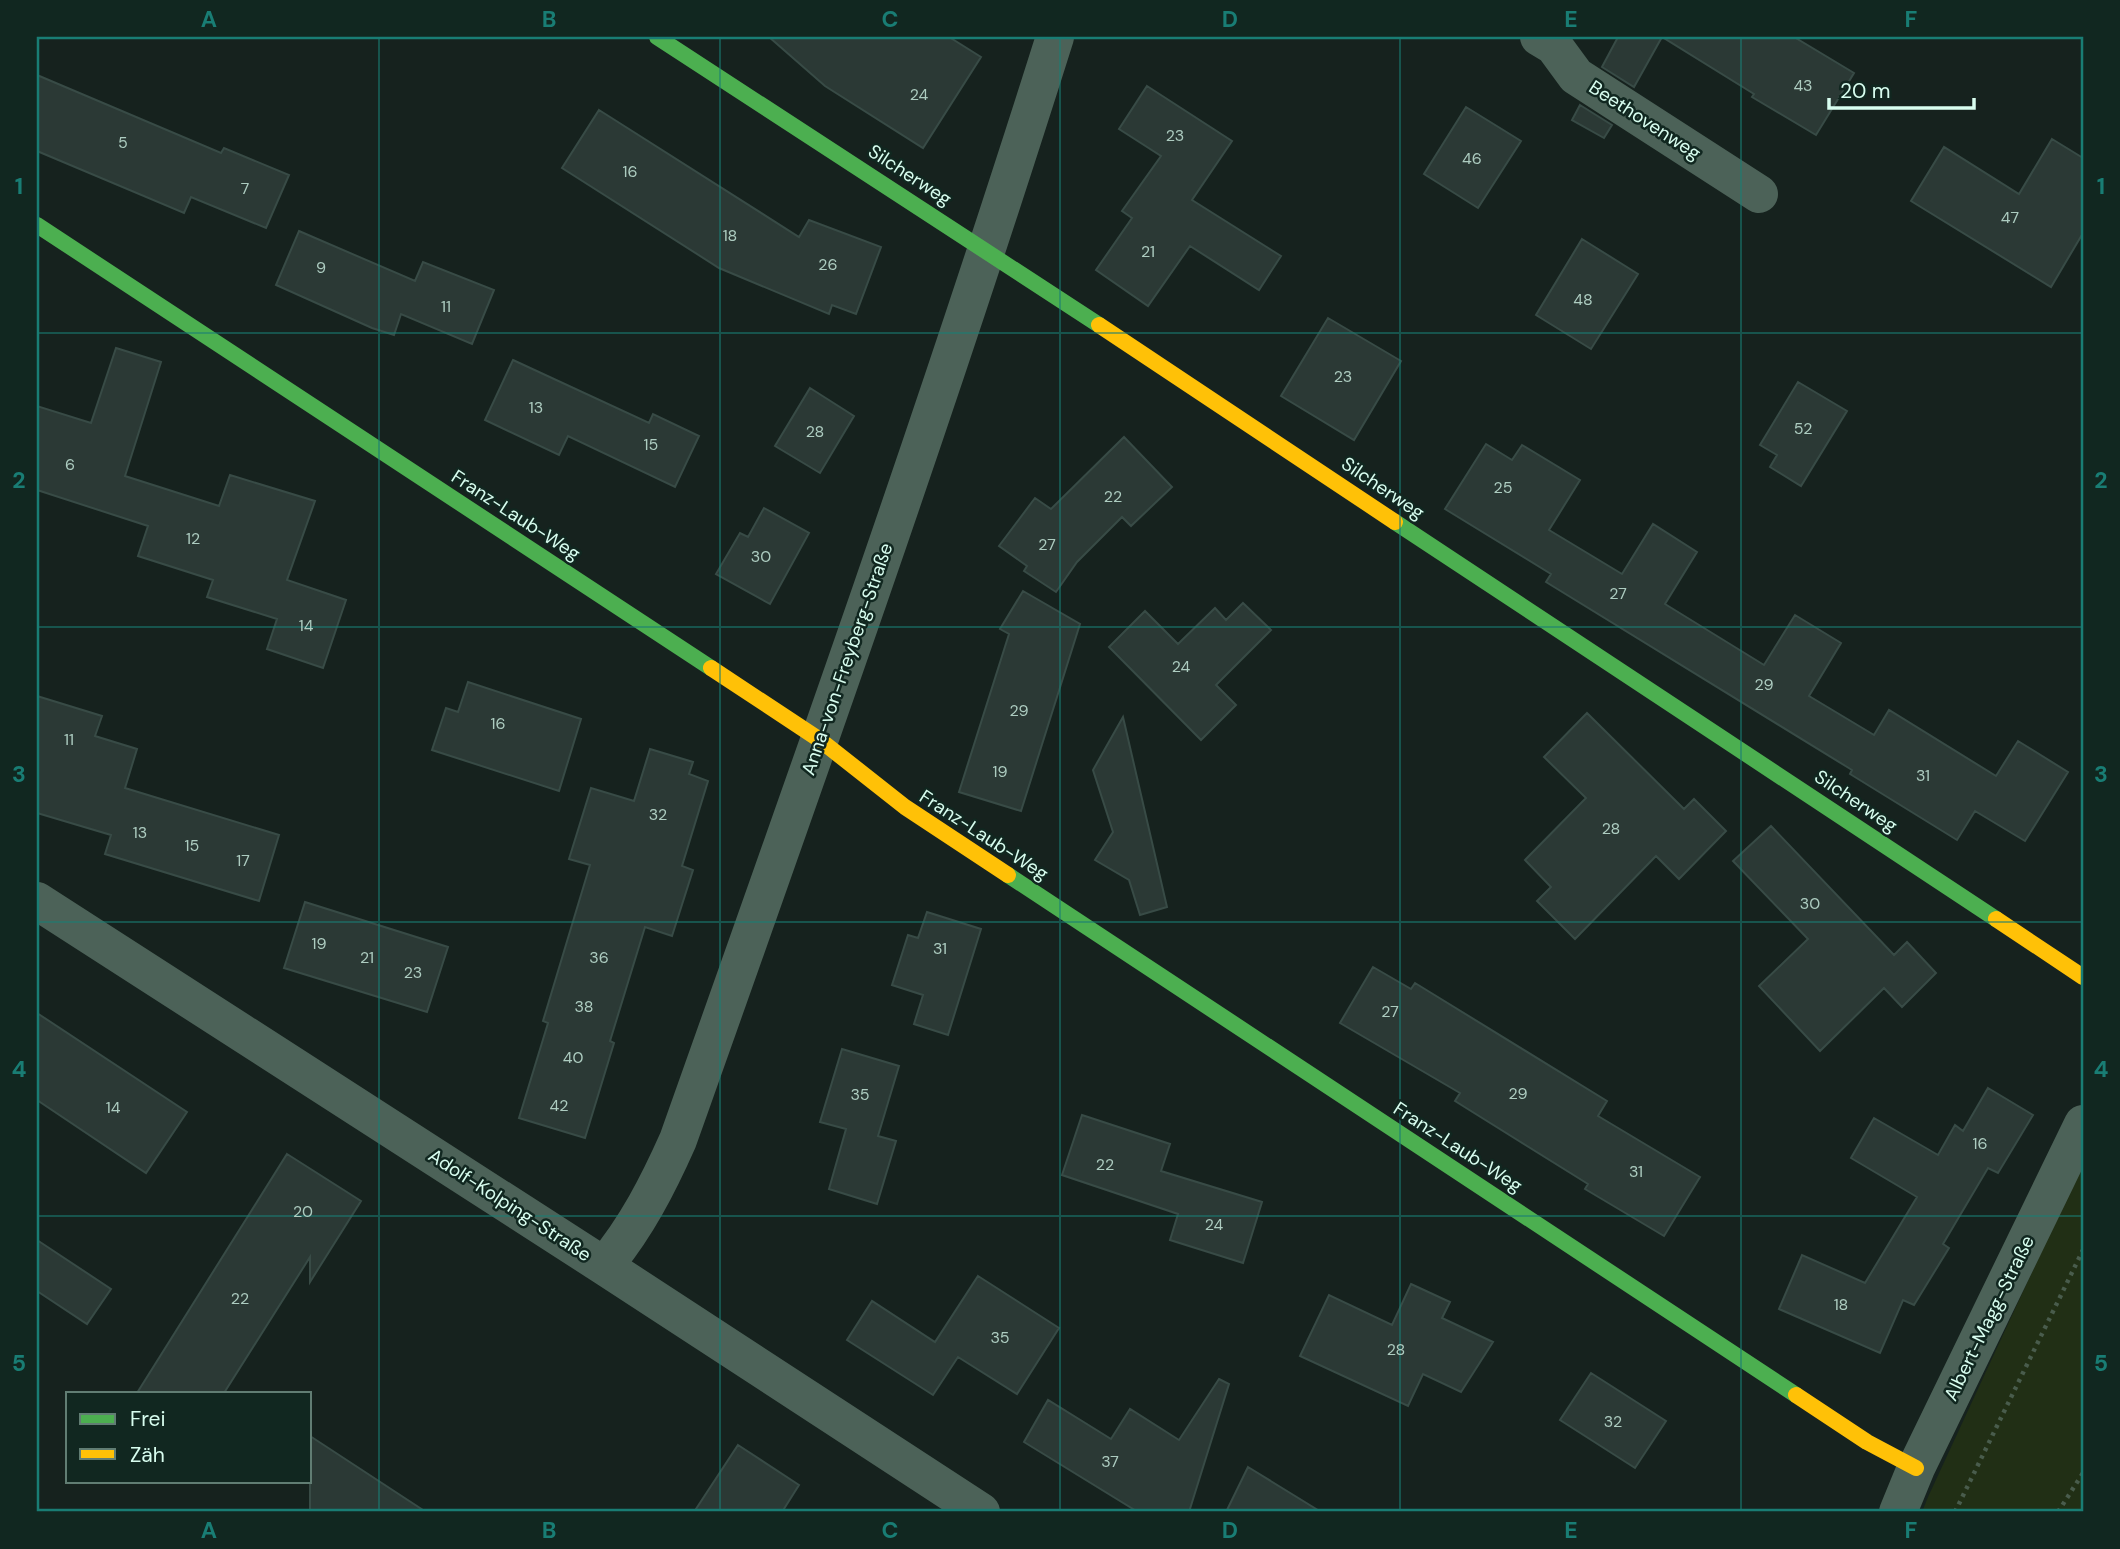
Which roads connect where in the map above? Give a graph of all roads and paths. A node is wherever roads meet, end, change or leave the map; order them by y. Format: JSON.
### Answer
{"nodes":[{"id":1,"x":657,"y":37,"type":"edge"},
{"id":2,"x":1055,"y":37,"type":"edge"},
{"id":3,"x":1539,"y":37,"type":"edge"},
{"id":4,"x":1759,"y":194,"type":"dead end"},
{"id":5,"x":37,"y":225,"type":"edge"},
{"id":6,"x":987,"y":251,"type":"junction"},
{"id":7,"x":820,"y":740,"type":"junction"},
{"id":8,"x":37,"y":901,"type":"edge"},
{"id":9,"x":2083,"y":977,"type":"edge"},
{"id":10,"x":2083,"y":1124,"type":"edge"},
{"id":11,"x":2083,"y":1250,"type":"edge"},
{"id":12,"x":604,"y":1266,"type":"junction"},
{"id":13,"x":1916,"y":1468,"type":"junction"},
{"id":14,"x":2083,"y":1473,"type":"edge"},
{"id":15,"x":981,"y":1512,"type":"edge"},
{"id":16,"x":1898,"y":1512,"type":"edge"},
{"id":17,"x":1955,"y":1512,"type":"edge"},
{"id":18,"x":2058,"y":1512,"type":"edge"}],
"edges":[{"from":1,"to":6,"type":"street","name":"Silcherweg"},
{"from":2,"to":6,"type":"street","name":"Anna-von-Freyberg-Straße"},
{"from":3,"to":4,"type":"street","name":"Beethovenweg"},
{"from":5,"to":7,"type":"street","name":"Franz-Laub-Weg"},
{"from":6,"to":7,"type":"street","name":"Anna-von-Freyberg-Straße"},
{"from":6,"to":9,"type":"street","name":"Silcherweg"},
{"from":7,"to":12,"type":"street","name":"Anna-von-Freyberg-Straße"},
{"from":7,"to":13,"type":"street","name":"Franz-Laub-Weg"},
{"from":8,"to":12,"type":"street","name":"Adolf-Kolping-Straße"},
{"from":10,"to":13,"type":"street","name":"Albert-Magg-Straße"},
{"from":11,"to":17,"type":"path"},
{"from":12,"to":15,"type":"street","name":"Adolf-Kolping-Straße"},
{"from":13,"to":16,"type":"street","name":"Albert-Magg-Straße"},
{"from":14,"to":18,"type":"path"}]}
